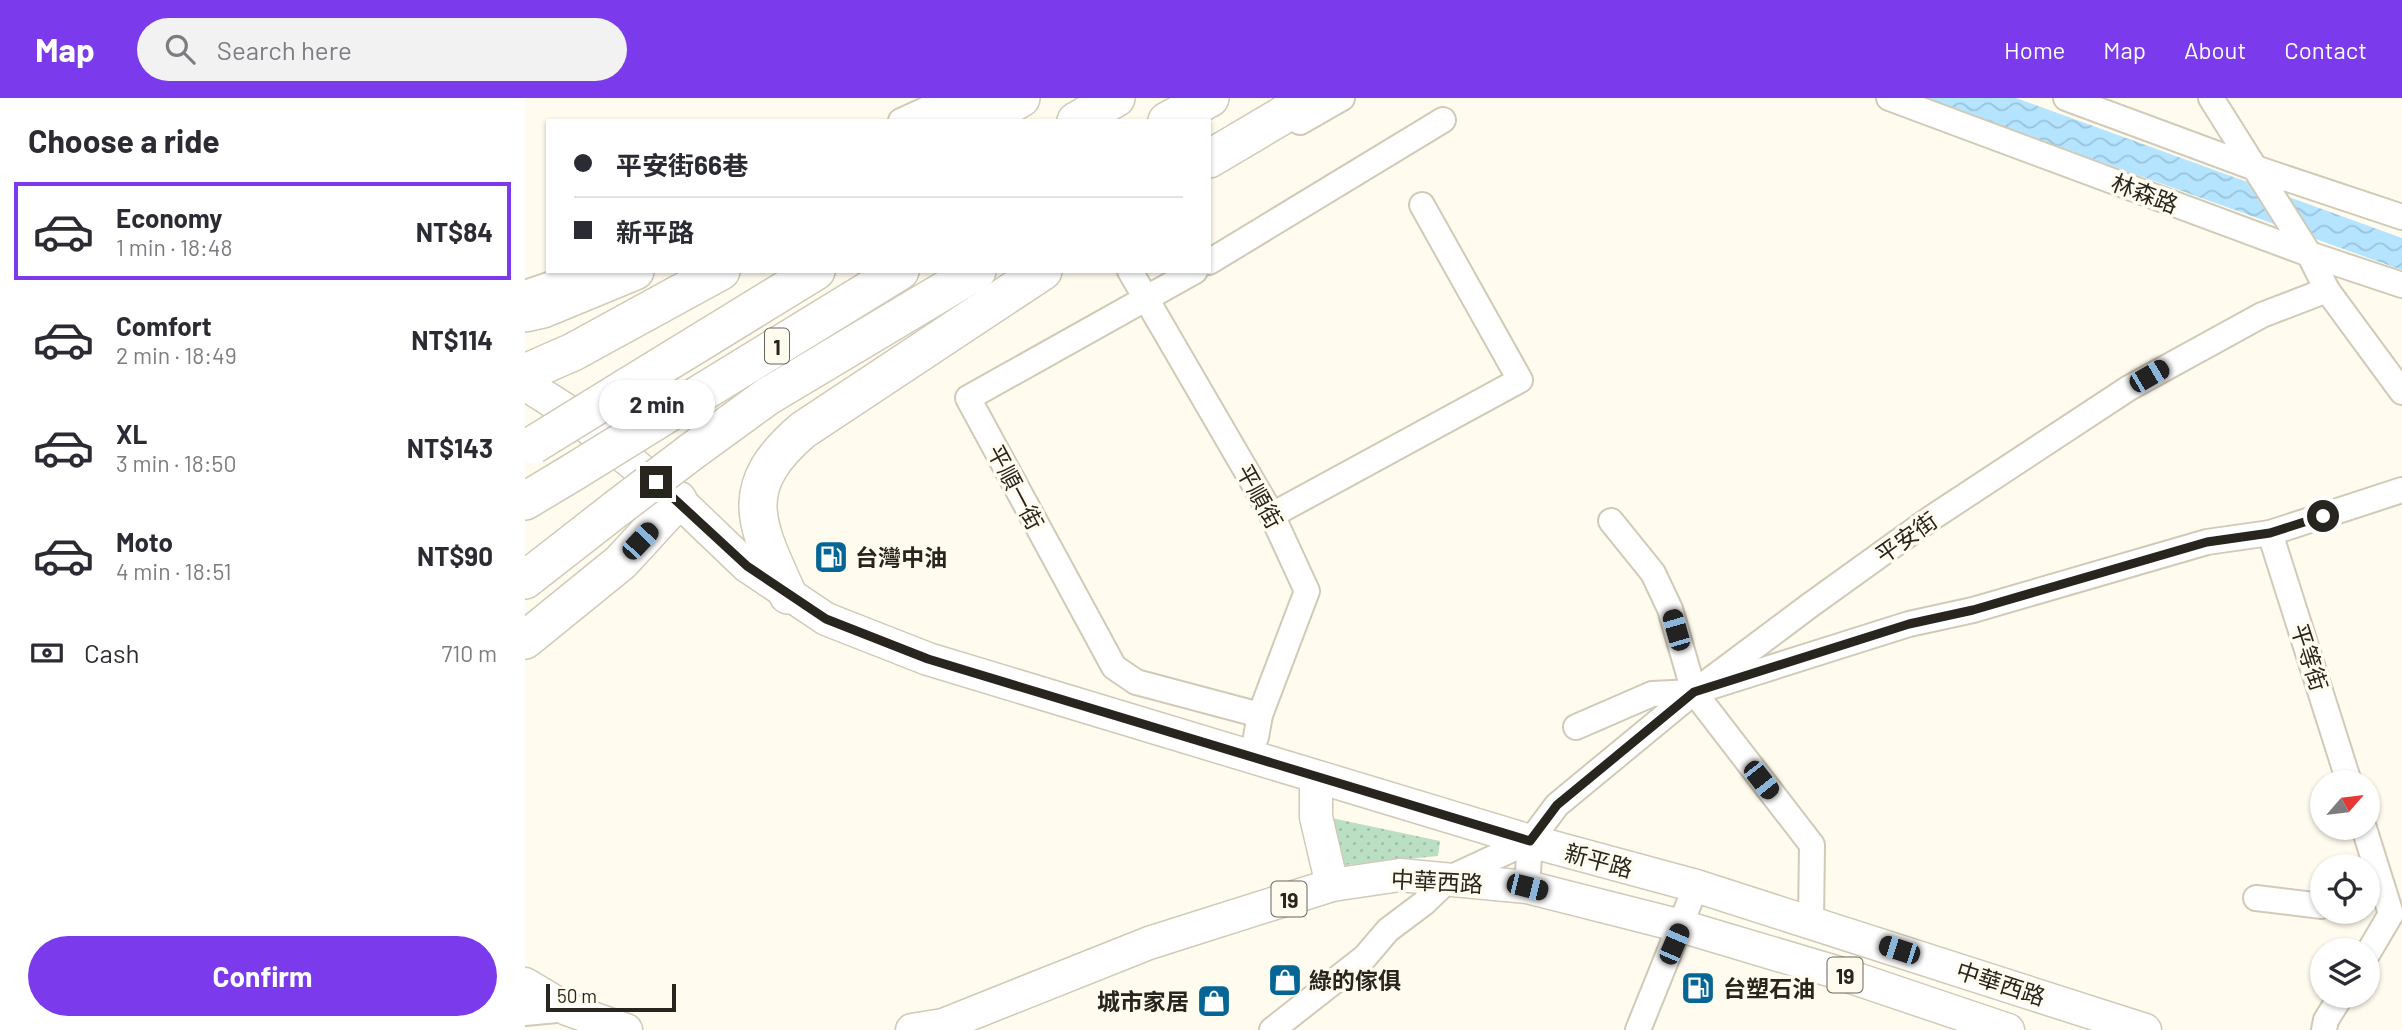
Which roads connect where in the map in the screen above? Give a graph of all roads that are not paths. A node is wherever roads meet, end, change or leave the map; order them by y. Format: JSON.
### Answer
{"nodes":[{"id":1,"x":950,"y":98,"type":"edge"},
{"id":2,"x":978,"y":98,"type":"edge"},
{"id":3,"x":1021,"y":98,"type":"edge"},
{"id":4,"x":1116,"y":98,"type":"edge"},
{"id":5,"x":1210,"y":98,"type":"edge"},
{"id":6,"x":1286,"y":98,"type":"edge"},
{"id":7,"x":1312,"y":98,"type":"edge"},
{"id":8,"x":1342,"y":98,"type":"edge"},
{"id":9,"x":1889,"y":98,"type":"edge"},
{"id":10,"x":2066,"y":98,"type":"edge"},
{"id":11,"x":2211,"y":98,"type":"edge"},
{"id":12,"x":905,"y":119,"type":"edge"},
{"id":13,"x":937,"y":119,"type":"edge"},
{"id":14,"x":985,"y":119,"type":"edge"},
{"id":15,"x":1079,"y":119,"type":"edge"},
{"id":16,"x":1171,"y":119,"type":"edge"},
{"id":17,"x":1443,"y":120,"type":"dead end"},
{"id":18,"x":1211,"y":142,"type":"edge"},
{"id":19,"x":1211,"y":158,"type":"edge"},
{"id":20,"x":2255,"y":169,"type":"junction"},
{"id":21,"x":1211,"y":175,"type":"edge"},
{"id":22,"x":1422,"y":205,"type":"dead end"},
{"id":23,"x":2402,"y":217,"type":"edge"},
{"id":24,"x":2309,"y":254,"type":"junction"},
{"id":25,"x":1211,"y":261,"type":"edge"},
{"id":26,"x":582,"y":273,"type":"edge"},
{"id":27,"x":630,"y":273,"type":"edge"},
{"id":28,"x":717,"y":273,"type":"edge"},
{"id":29,"x":813,"y":273,"type":"edge"},
{"id":30,"x":897,"y":273,"type":"edge"},
{"id":31,"x":974,"y":273,"type":"edge"},
{"id":32,"x":1039,"y":273,"type":"edge"},
{"id":33,"x":1131,"y":273,"type":"edge"},
{"id":34,"x":1192,"y":273,"type":"edge"},
{"id":35,"x":2402,"y":285,"type":"edge"},
{"id":36,"x":2327,"y":290,"type":"junction"},
{"id":37,"x":525,"y":293,"type":"edge"},
{"id":38,"x":1147,"y":300,"type":"junction"},
{"id":39,"x":525,"y":313,"type":"edge"},
{"id":40,"x":525,"y":373,"type":"edge"},
{"id":41,"x":525,"y":384,"type":"edge"},
{"id":42,"x":2402,"y":392,"type":"edge"},
{"id":43,"x":529,"y":448,"type":"edge"},
{"id":44,"x":2402,"y":490,"type":"edge"},
{"id":45,"x":678,"y":500,"type":"junction"},
{"id":46,"x":525,"y":501,"type":"edge"},
{"id":47,"x":1272,"y":514,"type":"junction"},
{"id":48,"x":1611,"y":521,"type":"dead end"},
{"id":49,"x":2270,"y":533,"type":"junction"},
{"id":50,"x":525,"y":580,"type":"edge"},
{"id":51,"x":788,"y":595,"type":"junction"},
{"id":52,"x":525,"y":640,"type":"edge"},
{"id":53,"x":1694,"y":692,"type":"junction"},
{"id":54,"x":1258,"y":726,"type":"joint"},
{"id":55,"x":1576,"y":727,"type":"dead end"},
{"id":56,"x":2345,"y":770,"type":"edge"},
{"id":57,"x":1316,"y":778,"type":"junction"},
{"id":58,"x":2367,"y":840,"type":"edge"},
{"id":59,"x":1530,"y":841,"type":"junction"},
{"id":60,"x":1450,"y":878,"type":"junction"},
{"id":61,"x":1332,"y":886,"type":"junction"},
{"id":62,"x":1696,"y":886,"type":"junction"},
{"id":63,"x":1527,"y":887,"type":"junction"},
{"id":64,"x":2256,"y":898,"type":"dead end"},
{"id":65,"x":2310,"y":905,"type":"edge"},
{"id":66,"x":2387,"y":914,"type":"edge"},
{"id":67,"x":1811,"y":922,"type":"junction"},
{"id":68,"x":1681,"y":926,"type":"junction"},
{"id":69,"x":2375,"y":938,"type":"edge"},
{"id":70,"x":525,"y":984,"type":"edge"},
{"id":71,"x":2335,"y":1008,"type":"edge"},
{"id":72,"x":567,"y":1009,"type":"junction"},
{"id":73,"x":525,"y":1013,"type":"edge"},
{"id":74,"x":626,"y":1030,"type":"edge"},
{"id":75,"x":912,"y":1030,"type":"edge"},
{"id":76,"x":1272,"y":1030,"type":"edge"},
{"id":77,"x":1638,"y":1030,"type":"edge"},
{"id":78,"x":2008,"y":1030,"type":"edge"},
{"id":79,"x":2145,"y":1030,"type":"edge"},
{"id":80,"x":2324,"y":1030,"type":"edge"}],
"edges":[{"from":1,"to":12,"type":"street"},
{"from":2,"to":13,"type":"highway"},
{"from":3,"to":14,"type":"highway"},
{"from":4,"to":15,"type":"highway"},
{"from":5,"to":16,"type":"highway"},
{"from":6,"to":18,"type":"highway"},
{"from":7,"to":19,"type":"highway"},
{"from":8,"to":21,"type":"street"},
{"from":9,"to":24,"type":"street","name":"林森路"},
{"from":10,"to":20,"type":"street"},
{"from":11,"to":20,"type":"street"},
{"from":17,"to":25,"type":"street"},
{"from":20,"to":23,"type":"street"},
{"from":20,"to":24,"type":"street"},
{"from":22,"to":47,"type":"street"},
{"from":24,"to":35,"type":"street","name":"林森路"},
{"from":24,"to":36,"type":"street"},
{"from":26,"to":37,"type":"street"},
{"from":27,"to":39,"type":"highway"},
{"from":28,"to":40,"type":"highway"},
{"from":29,"to":43,"type":"highway","number":"1","bridge":true},
{"from":30,"to":46,"type":"highway","number":"1","bridge":true},
{"from":31,"to":50,"type":"highway","bridge":true},
{"from":32,"to":51,"type":"highway"},
{"from":33,"to":38,"type":"street","name":"平順街"},
{"from":34,"to":38,"type":"street","name":"平順一街"},
{"from":36,"to":42,"type":"street"},
{"from":36,"to":53,"type":"street","name":"平安街"},
{"from":38,"to":47,"type":"street","name":"平順街"},
{"from":38,"to":54,"type":"street","name":"平順一街"},
{"from":41,"to":45,"type":"main road","name":"新平路","number":"19"},
{"from":44,"to":49,"type":"street"},
{"from":45,"to":51,"type":"main road","name":"新平路","number":"19"},
{"from":45,"to":52,"type":"highway"},
{"from":47,"to":54,"type":"street","name":"平順街"},
{"from":48,"to":53,"type":"street"},
{"from":49,"to":53,"type":"street"},
{"from":49,"to":56,"type":"street","name":"平等街"},
{"from":51,"to":57,"type":"main road","name":"新平路","number":"19"},
{"from":53,"to":55,"type":"street"},
{"from":53,"to":59,"type":"street","name":"平安街"},
{"from":53,"to":67,"type":"street"},
{"from":57,"to":59,"type":"main road","name":"新平路","number":"19"},
{"from":57,"to":61,"type":"main road"},
{"from":58,"to":66,"type":"street"},
{"from":59,"to":60,"type":"street"},
{"from":59,"to":62,"type":"main road","name":"新平路","number":"19"},
{"from":59,"to":63,"type":"street"},
{"from":60,"to":61,"type":"main road","name":"中華西路","number":"19"},
{"from":60,"to":63,"type":"main road","name":"中華西路","number":"19"},
{"from":60,"to":76,"type":"street"},
{"from":61,"to":75,"type":"main road","name":"中華西路","number":"19"},
{"from":62,"to":67,"type":"main road","name":"中華西路","number":"19"},
{"from":62,"to":68,"type":"street"},
{"from":63,"to":68,"type":"main road","name":"中華西路","number":"19"},
{"from":64,"to":65,"type":"street"},
{"from":66,"to":69,"type":"street"},
{"from":67,"to":79,"type":"main road","name":"中華西路","number":"19"},
{"from":68,"to":77,"type":"street"},
{"from":68,"to":78,"type":"main road","name":"中華西路","number":"19"},
{"from":70,"to":72,"type":"main road"},
{"from":71,"to":80,"type":"street"},
{"from":72,"to":73,"type":"street"},
{"from":72,"to":74,"type":"main road"}]}
